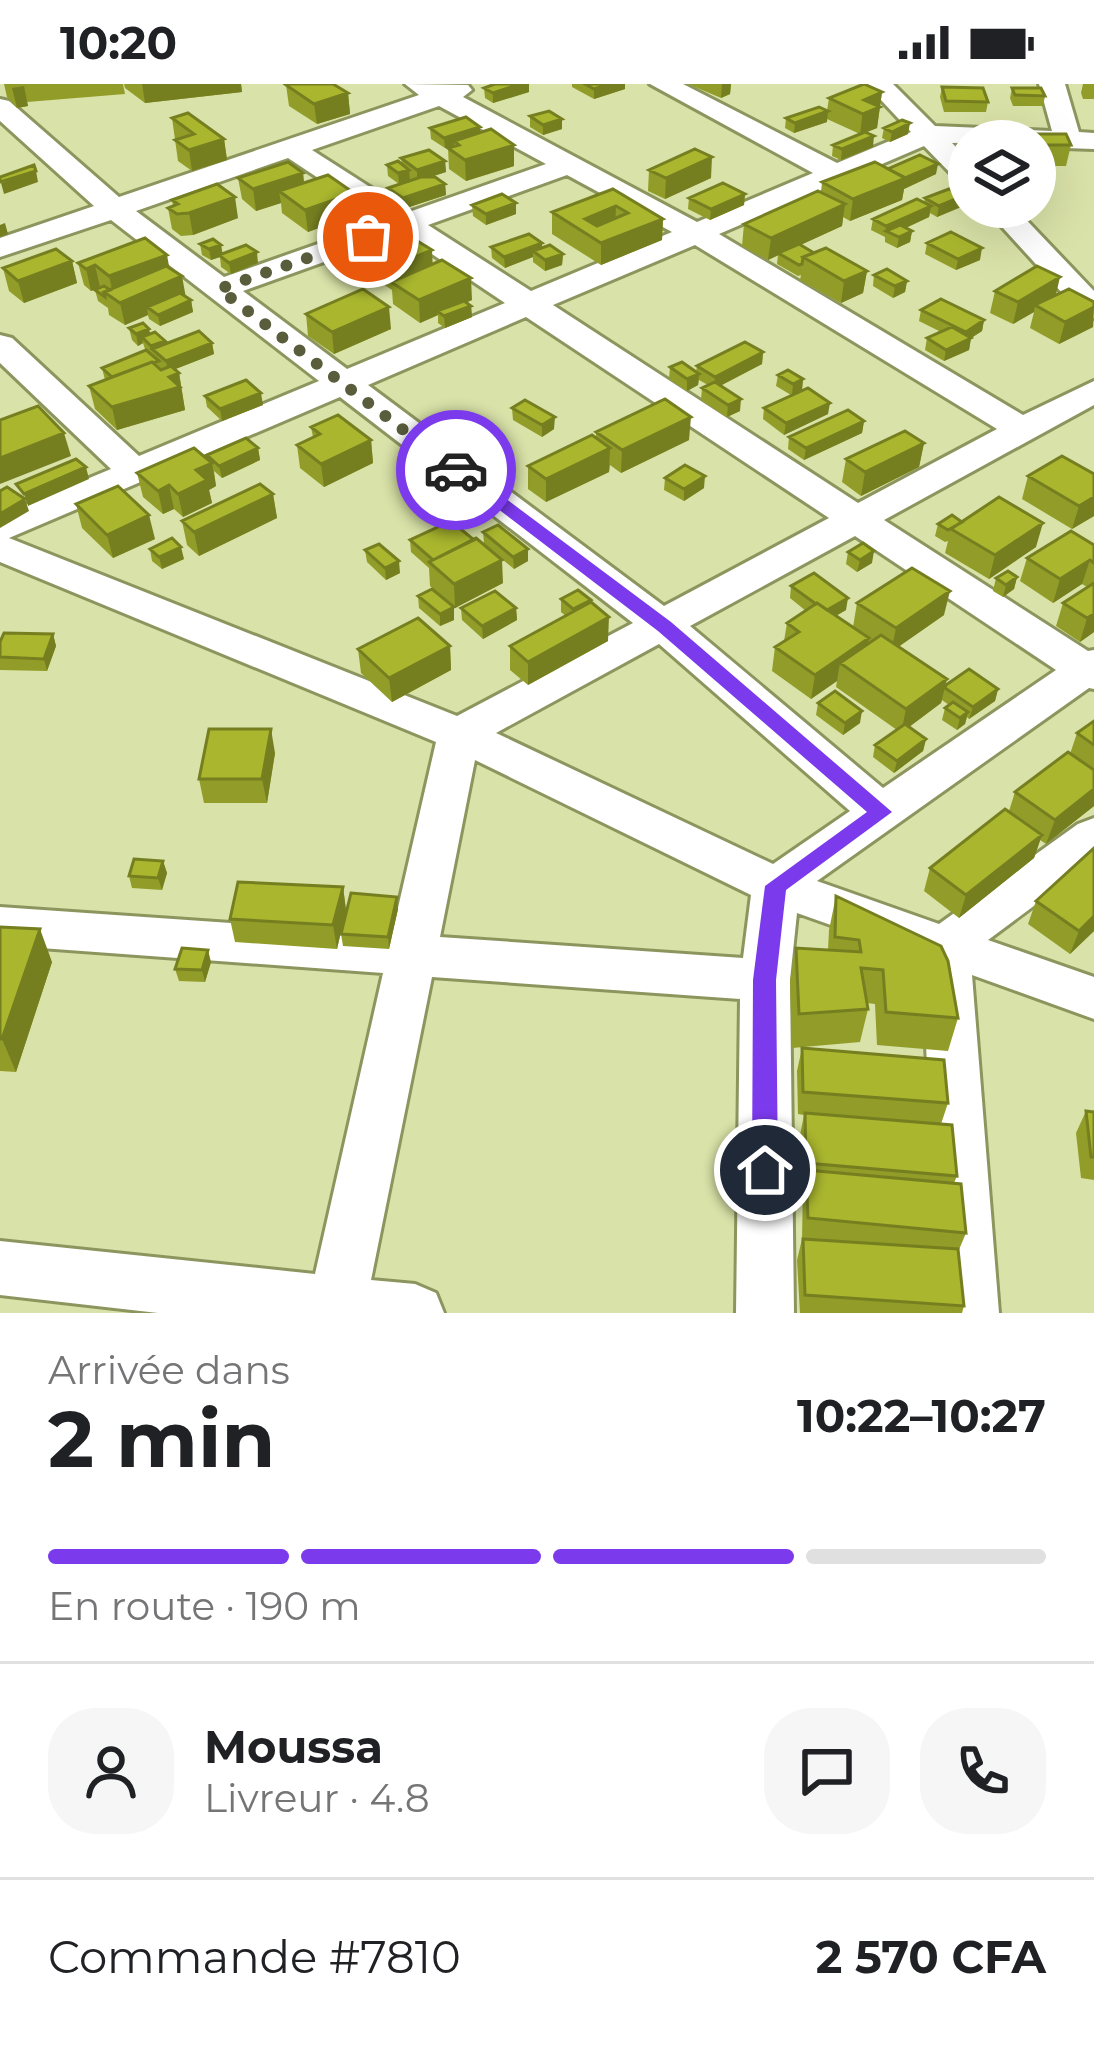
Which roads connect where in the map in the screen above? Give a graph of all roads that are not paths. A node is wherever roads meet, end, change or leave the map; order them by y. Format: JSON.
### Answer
{"nodes":[{"id":1,"x":477,"y":84,"type":"edge"},
{"id":2,"x":663,"y":84,"type":"edge"},
{"id":3,"x":879,"y":84,"type":"edge"},
{"id":4,"x":1052,"y":84,"type":"edge"},
{"id":5,"x":430,"y":90,"type":"edge"},
{"id":6,"x":0,"y":107,"type":"edge"},
{"id":7,"x":929,"y":134,"type":"junction"},
{"id":8,"x":1081,"y":140,"type":"edge"},
{"id":9,"x":17,"y":141,"type":"edge"},
{"id":10,"x":291,"y":148,"type":"junction"},
{"id":11,"x":948,"y":154,"type":"edge"},
{"id":12,"x":571,"y":165,"type":"junction"},
{"id":13,"x":838,"y":175,"type":"junction"},
{"id":14,"x":115,"y":209,"type":"junction"},
{"id":15,"x":404,"y":224,"type":"junction"},
{"id":16,"x":1018,"y":228,"type":"edge"},
{"id":17,"x":698,"y":234,"type":"junction"},
{"id":18,"x":0,"y":248,"type":"edge"},
{"id":19,"x":219,"y":289,"type":"junction"},
{"id":20,"x":529,"y":306,"type":"junction"},
{"id":21,"x":1094,"y":308,"type":"edge"},
{"id":22,"x":0,"y":345,"type":"edge"},
{"id":23,"x":343,"y":384,"type":"junction"},
{"id":24,"x":1094,"y":391,"type":"edge"},
{"id":25,"x":1023,"y":430,"type":"junction"},
{"id":26,"x":135,"y":472,"type":"junction"},
{"id":27,"x":859,"y":519,"type":"junction"},
{"id":28,"x":0,"y":530,"type":"edge"},
{"id":29,"x":0,"y":548,"type":"edge"},
{"id":30,"x":664,"y":626,"type":"junction"},
{"id":31,"x":1091,"y":670,"type":"edge"},
{"id":32,"x":458,"y":734,"type":"junction"},
{"id":33,"x":881,"y":812,"type":"junction"},
{"id":34,"x":1094,"y":836,"type":"edge"},
{"id":35,"x":776,"y":886,"type":"junction"},
{"id":36,"x":0,"y":926,"type":"edge"},
{"id":37,"x":945,"y":946,"type":"junction"},
{"id":38,"x":411,"y":958,"type":"junction"},
{"id":39,"x":765,"y":980,"type":"junction"},
{"id":40,"x":1094,"y":998,"type":"edge"},
{"id":41,"x":0,"y":1268,"type":"edge"},
{"id":42,"x":336,"y":1309,"type":"edge"},
{"id":43,"x":415,"y":1313,"type":"edge"},
{"id":44,"x":765,"y":1313,"type":"edge"},
{"id":45,"x":970,"y":1313,"type":"edge"}],
"edges":[{"from":1,"to":5,"type":"street"},
{"from":2,"to":13,"type":"street"},
{"from":3,"to":7,"type":"street"},
{"from":4,"to":8,"type":"street"},
{"from":5,"to":10,"type":"street"},
{"from":5,"to":12,"type":"street"},
{"from":6,"to":9,"type":"street"},
{"from":7,"to":8,"type":"street"},
{"from":7,"to":11,"type":"street"},
{"from":7,"to":13,"type":"street"},
{"from":9,"to":14,"type":"street"},
{"from":10,"to":14,"type":"street"},
{"from":10,"to":15,"type":"street"},
{"from":12,"to":15,"type":"street"},
{"from":12,"to":17,"type":"street"},
{"from":13,"to":17,"type":"street"},
{"from":14,"to":18,"type":"street"},
{"from":14,"to":19,"type":"street"},
{"from":15,"to":19,"type":"street"},
{"from":15,"to":20,"type":"street"},
{"from":16,"to":21,"type":"street"},
{"from":17,"to":20,"type":"street"},
{"from":17,"to":25,"type":"street"},
{"from":19,"to":23,"type":"street"},
{"from":20,"to":23,"type":"street"},
{"from":20,"to":27,"type":"street"},
{"from":22,"to":26,"type":"street"},
{"from":23,"to":26,"type":"street"},
{"from":23,"to":30,"type":"street"},
{"from":24,"to":25,"type":"street"},
{"from":25,"to":27,"type":"street"},
{"from":26,"to":28,"type":"street"},
{"from":27,"to":30,"type":"street"},
{"from":27,"to":31,"type":"street"},
{"from":29,"to":32,"type":"street"},
{"from":30,"to":32,"type":"street"},
{"from":30,"to":33,"type":"street"},
{"from":31,"to":33,"type":"street"},
{"from":32,"to":35,"type":"street"},
{"from":32,"to":38,"type":"street"},
{"from":33,"to":35,"type":"street"},
{"from":34,"to":37,"type":"street"},
{"from":35,"to":37,"type":"street"},
{"from":35,"to":39,"type":"street"},
{"from":36,"to":38,"type":"street"},
{"from":37,"to":40,"type":"street"},
{"from":37,"to":45,"type":"street"},
{"from":38,"to":39,"type":"street"},
{"from":38,"to":42,"type":"street"},
{"from":39,"to":44,"type":"street"},
{"from":41,"to":42,"type":"street"},
{"from":42,"to":43,"type":"street"}]}
